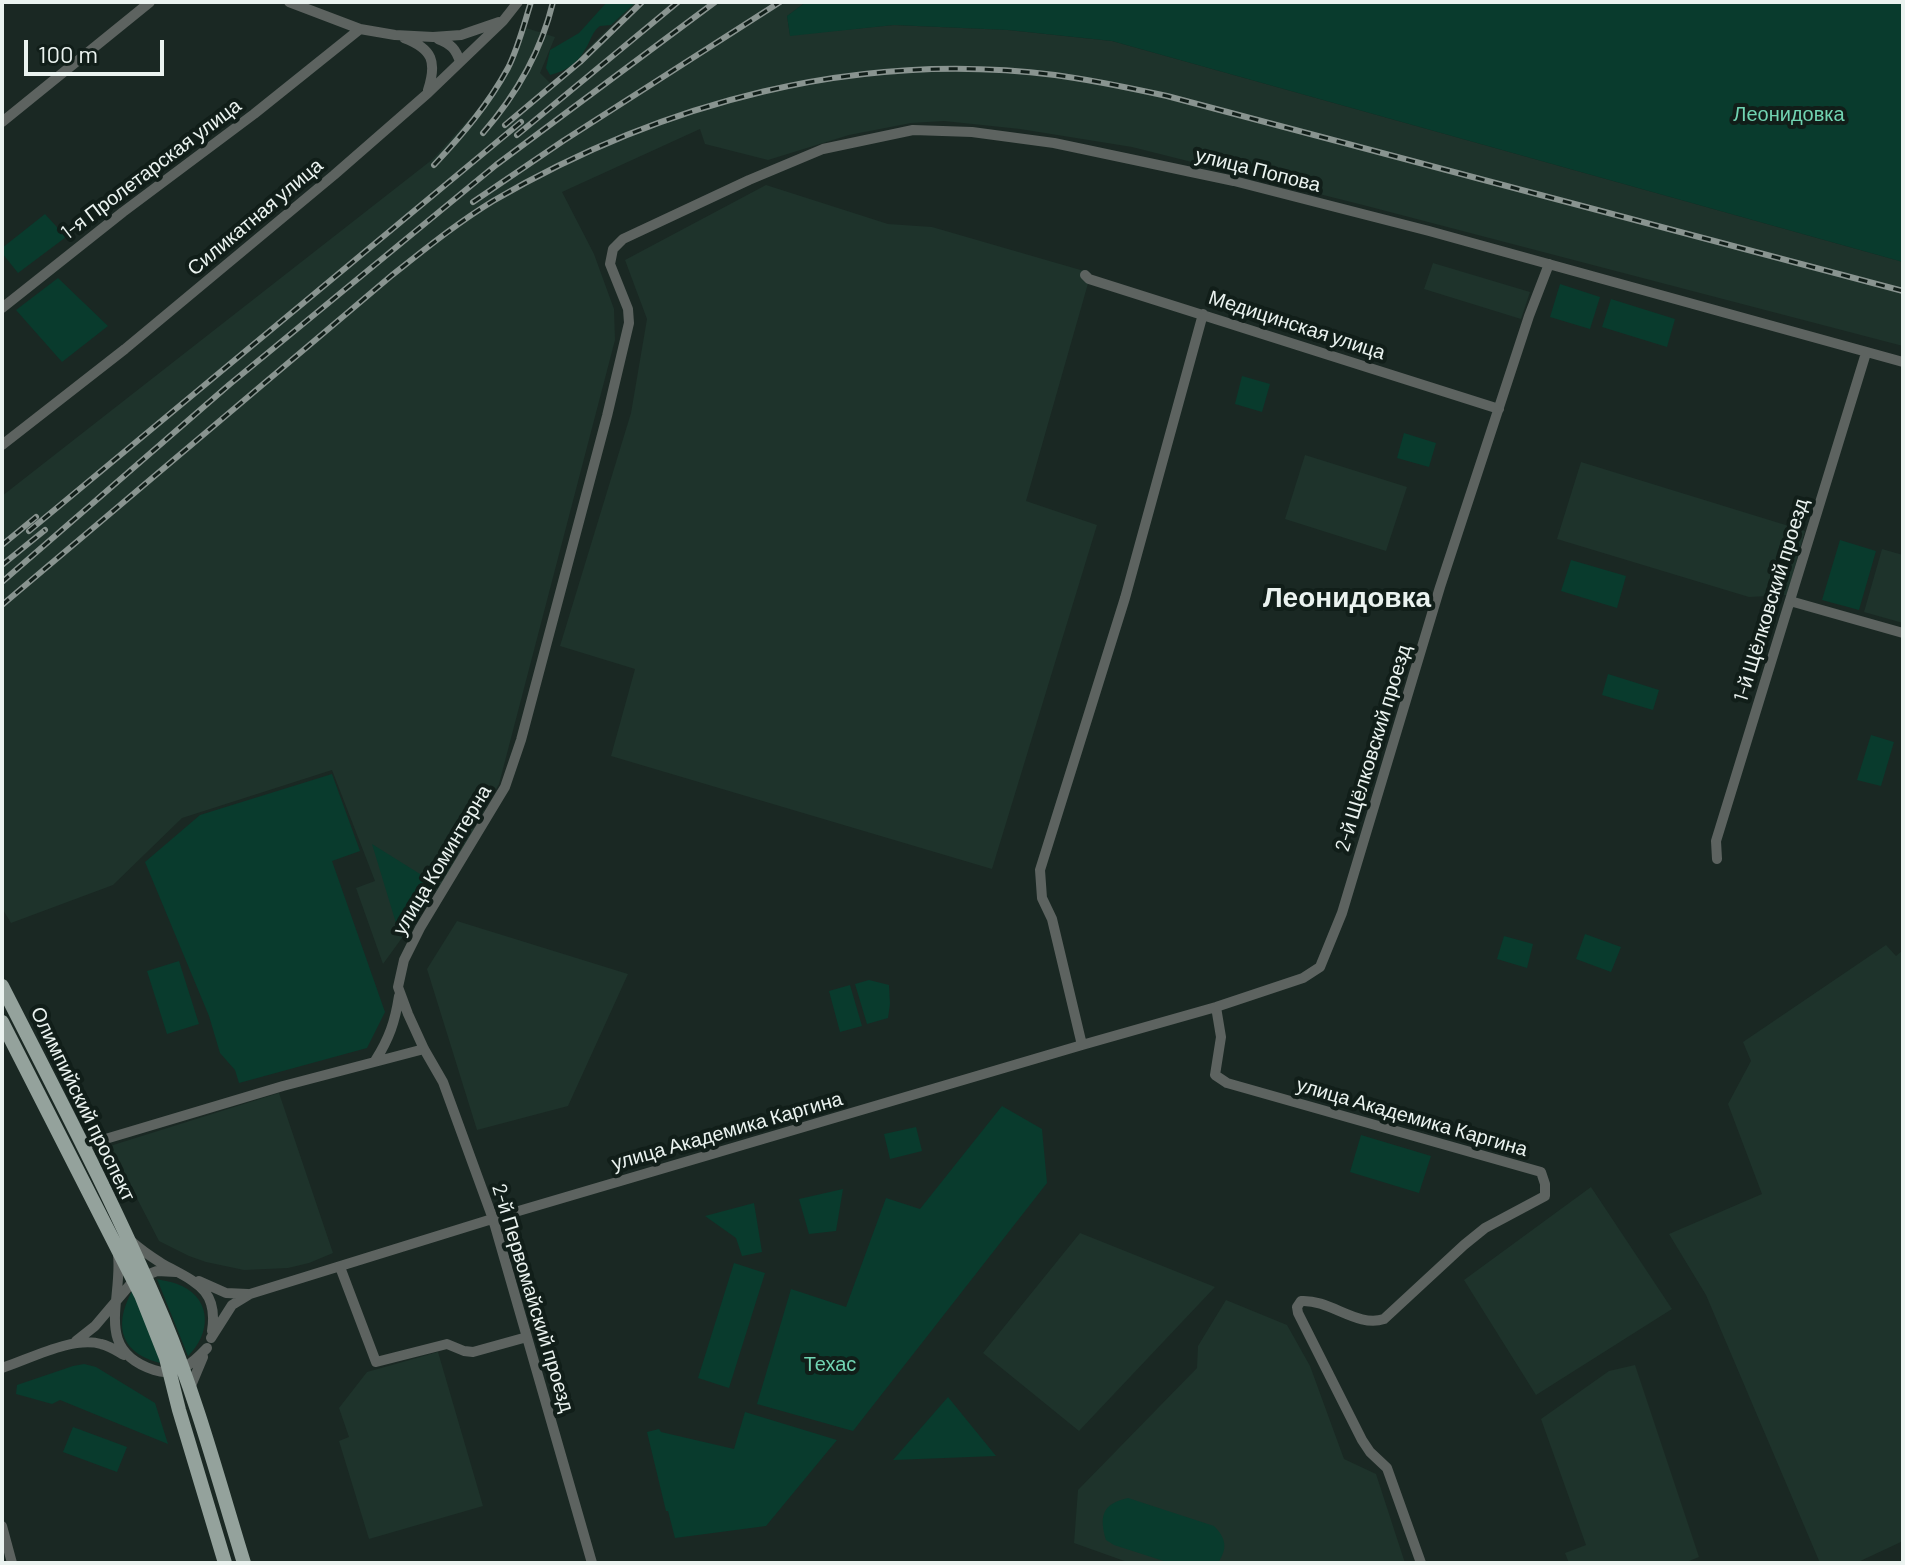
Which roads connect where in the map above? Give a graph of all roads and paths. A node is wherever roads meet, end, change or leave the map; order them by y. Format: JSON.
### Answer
{"nodes":[{"id":1,"x":150,"y":2,"type":"edge"},
{"id":2,"x":289,"y":2,"type":"edge"},
{"id":3,"x":518,"y":2,"type":"edge"},
{"id":4,"x":503,"y":21,"type":"junction"},
{"id":5,"x":360,"y":29,"type":"junction"},
{"id":6,"x":395,"y":35,"type":"junction"},
{"id":7,"x":433,"y":37,"type":"junction"},
{"id":8,"x":460,"y":62,"type":"junction"},
{"id":9,"x":428,"y":93,"type":"junction"},
{"id":10,"x":2,"y":122,"type":"edge"},
{"id":11,"x":613,"y":249,"type":"joint"},
{"id":12,"x":1549,"y":264,"type":"junction"},
{"id":13,"x":1085,"y":275,"type":"dead end"},
{"id":14,"x":2,"y":308,"type":"edge"},
{"id":15,"x":1203,"y":314,"type":"junction"},
{"id":16,"x":1866,"y":353,"type":"junction"},
{"id":17,"x":1903,"y":362,"type":"edge"},
{"id":18,"x":1499,"y":409,"type":"junction"},
{"id":19,"x":2,"y":445,"type":"edge"},
{"id":20,"x":1790,"y":601,"type":"junction"},
{"id":21,"x":1903,"y":633,"type":"edge"},
{"id":22,"x":1717,"y":859,"type":"dead end"},
{"id":23,"x":1320,"y":967,"type":"joint"},
{"id":24,"x":2,"y":986,"type":"edge"},
{"id":25,"x":399,"y":994,"type":"junction"},
{"id":26,"x":1216,"y":1007,"type":"junction"},
{"id":27,"x":2,"y":1022,"type":"edge"},
{"id":28,"x":1082,"y":1045,"type":"junction"},
{"id":29,"x":424,"y":1049,"type":"junction"},
{"id":30,"x":375,"y":1061,"type":"junction"},
{"id":31,"x":82,"y":1146,"type":"junction"},
{"id":32,"x":493,"y":1219,"type":"junction"},
{"id":33,"x":122,"y":1244,"type":"junction"},
{"id":34,"x":340,"y":1267,"type":"junction"},
{"id":35,"x":182,"y":1274,"type":"junction"},
{"id":36,"x":139,"y":1278,"type":"junction"},
{"id":37,"x":250,"y":1294,"type":"junction"},
{"id":38,"x":115,"y":1304,"type":"junction"},
{"id":39,"x":527,"y":1337,"type":"junction"},
{"id":40,"x":209,"y":1343,"type":"junction"},
{"id":41,"x":71,"y":1344,"type":"junction"},
{"id":42,"x":133,"y":1361,"type":"junction"},
{"id":43,"x":145,"y":1367,"type":"junction"},
{"id":44,"x":2,"y":1368,"type":"edge"},
{"id":45,"x":176,"y":1371,"type":"junction"},
{"id":46,"x":182,"y":1390,"type":"junction"},
{"id":47,"x":2,"y":1526,"type":"edge"},
{"id":48,"x":12,"y":1563,"type":"edge"},
{"id":49,"x":225,"y":1563,"type":"edge"},
{"id":50,"x":244,"y":1563,"type":"edge"},
{"id":51,"x":592,"y":1563,"type":"edge"},
{"id":52,"x":1421,"y":1563,"type":"edge"}],
"edges":[{"from":1,"to":10,"type":"street"},
{"from":2,"to":5,"type":"street"},
{"from":3,"to":4,"type":"street","name":"Силикатная улица"},
{"from":4,"to":7,"type":"street"},
{"from":4,"to":8,"type":"street","name":"Силикатная улица"},
{"from":5,"to":6,"type":"street"},
{"from":5,"to":14,"type":"street","name":"1-я Пролетарская улица"},
{"from":6,"to":7,"type":"street"},
{"from":6,"to":9,"type":"street"},
{"from":7,"to":8,"type":"street"},
{"from":8,"to":9,"type":"street","name":"Силикатная улица"},
{"from":9,"to":19,"type":"street","name":"Силикатная улица"},
{"from":11,"to":12,"type":"street","name":"улица Попова"},
{"from":11,"to":25,"type":"street","name":"улица Коминтерна"},
{"from":12,"to":16,"type":"street","name":"улица Попова"},
{"from":12,"to":18,"type":"street","name":"2-й Щёлковский проезд"},
{"from":13,"to":15,"type":"street","name":"Медицинская улица"},
{"from":15,"to":18,"type":"street","name":"Медицинская улица"},
{"from":15,"to":28,"type":"street"},
{"from":16,"to":17,"type":"street","name":"улица Попова"},
{"from":16,"to":20,"type":"street","name":"1-й Щёлковский проезд"},
{"from":18,"to":23,"type":"street","name":"2-й Щёлковский проезд"},
{"from":20,"to":21,"type":"street"},
{"from":20,"to":22,"type":"street","name":"1-й Щёлковский проезд"},
{"from":23,"to":26,"type":"street","name":"улица Академика Каргина"},
{"from":24,"to":31,"type":"main road","name":"Олимпийский проспект"},
{"from":25,"to":29,"type":"street"},
{"from":25,"to":30,"type":"street","name":"улица Коминтерна"},
{"from":26,"to":28,"type":"street","name":"улица Академика Каргина"},
{"from":26,"to":52,"type":"street","name":"улица Академика Каргина"},
{"from":27,"to":33,"type":"main road","name":"Олимпийский проспект"},
{"from":28,"to":32,"type":"street","name":"улица Академика Каргина"},
{"from":29,"to":30,"type":"street"},
{"from":29,"to":32,"type":"street","name":"2-й Первомайский проезд"},
{"from":30,"to":31,"type":"street"},
{"from":31,"to":33,"type":"main road","name":"Олимпийский проспект"},
{"from":32,"to":34,"type":"street","name":"улица Академика Каргина"},
{"from":32,"to":39,"type":"street","name":"2-й Первомайский проезд"},
{"from":33,"to":35,"type":"street","name":"Олимпийский проспект"},
{"from":33,"to":36,"type":"main road","name":"Олимпийский проспект"},
{"from":33,"to":38,"type":"street","name":"Олимпийский проспект"},
{"from":34,"to":37,"type":"street","name":"улица Академика Каргина"},
{"from":34,"to":39,"type":"street"},
{"from":35,"to":36,"type":"street"},
{"from":35,"to":37,"type":"street"},
{"from":35,"to":40,"type":"street","name":"Олимпийский проспект"},
{"from":36,"to":38,"type":"street"},
{"from":36,"to":45,"type":"main road","name":"Олимпийский проспект"},
{"from":37,"to":40,"type":"street"},
{"from":38,"to":41,"type":"street"},
{"from":38,"to":42,"type":"street","name":"Олимпийский проспект"},
{"from":39,"to":51,"type":"street","name":"2-й Первомайский проезд"},
{"from":40,"to":45,"type":"street"},
{"from":40,"to":46,"type":"street","name":"Олимпийский проспект"},
{"from":41,"to":42,"type":"street"},
{"from":41,"to":44,"type":"street"},
{"from":42,"to":43,"type":"street"},
{"from":43,"to":45,"type":"street"},
{"from":43,"to":46,"type":"street"},
{"from":45,"to":46,"type":"main road","name":"Олимпийский проспект"},
{"from":46,"to":49,"type":"main road","name":"Олимпийский проспект"},
{"from":46,"to":50,"type":"main road","name":"Олимпийский проспект"},
{"from":47,"to":48,"type":"street"}]}
